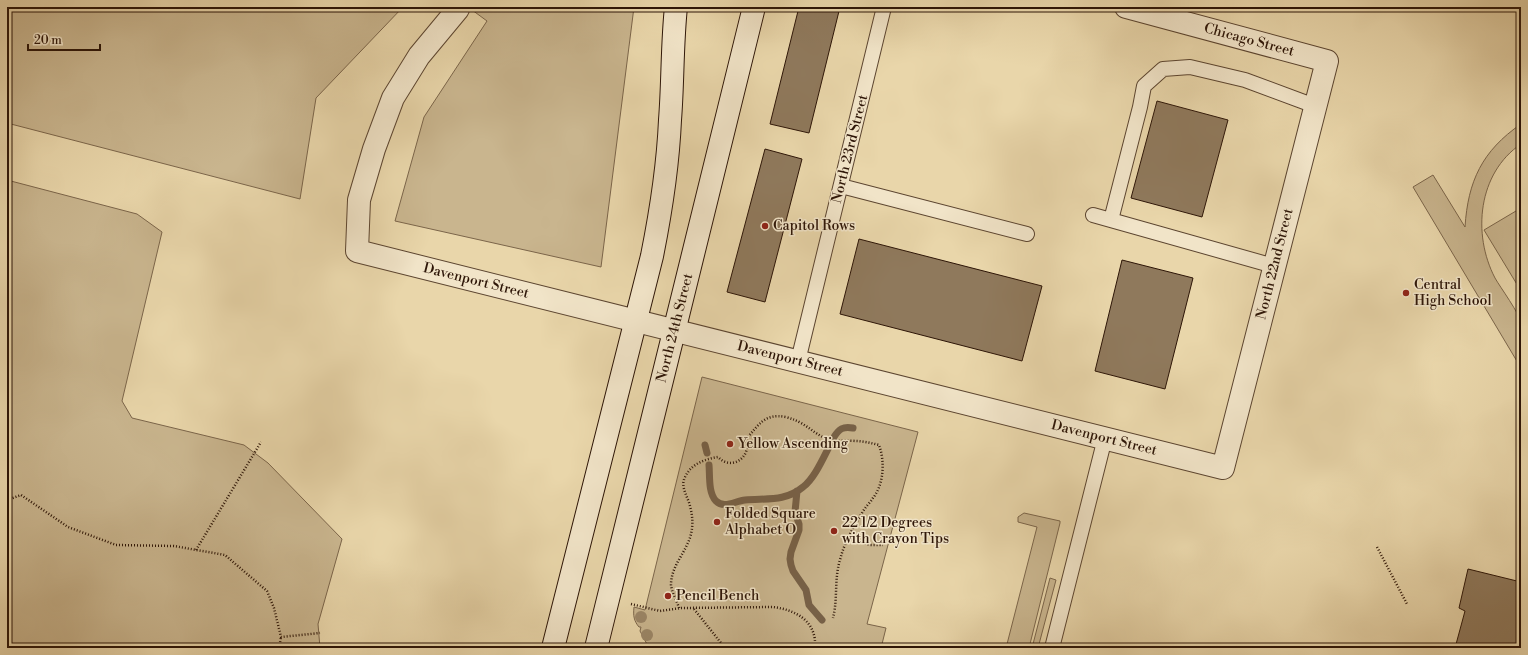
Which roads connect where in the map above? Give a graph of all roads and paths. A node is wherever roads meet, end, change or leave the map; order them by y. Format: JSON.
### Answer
{"nodes":[{"id":1,"x":676,"y":7,"type":"edge"},
{"id":2,"x":754,"y":7,"type":"edge"},
{"id":3,"x":884,"y":7,"type":"edge"},
{"id":4,"x":1126,"y":7,"type":"edge"},
{"id":5,"x":458,"y":9,"type":"dead end"},
{"id":6,"x":1326,"y":61,"type":"joint"},
{"id":7,"x":1315,"y":106,"type":"junction"},
{"id":8,"x":841,"y":186,"type":"junction"},
{"id":9,"x":1093,"y":215,"type":"dead end"},
{"id":10,"x":1111,"y":220,"type":"junction"},
{"id":11,"x":1026,"y":234,"type":"dead end"},
{"id":12,"x":1274,"y":266,"type":"junction"},
{"id":13,"x":635,"y":320,"type":"junction"},
{"id":14,"x":674,"y":330,"type":"junction"},
{"id":15,"x":798,"y":361,"type":"junction"},
{"id":16,"x":1105,"y":438,"type":"junction"},
{"id":17,"x":262,"y":442,"type":"dead end"},
{"id":18,"x":1223,"y":468,"type":"joint"},
{"id":19,"x":7,"y":500,"type":"edge"},
{"id":20,"x":848,"y":537,"type":"junction"},
{"id":21,"x":883,"y":545,"type":"dead end"},
{"id":22,"x":1377,"y":547,"type":"dead end"},
{"id":23,"x":196,"y":550,"type":"junction"},
{"id":24,"x":631,"y":604,"type":"dead end"},
{"id":25,"x":1407,"y":604,"type":"dead end"},
{"id":26,"x":679,"y":608,"type":"junction"},
{"id":27,"x":694,"y":608,"type":"junction"},
{"id":28,"x":832,"y":618,"type":"dead end"},
{"id":29,"x":320,"y":633,"type":"dead end"},
{"id":30,"x":281,"y":637,"type":"junction"},
{"id":31,"x":279,"y":648,"type":"edge"},
{"id":32,"x":553,"y":648,"type":"edge"},
{"id":33,"x":596,"y":648,"type":"edge"},
{"id":34,"x":725,"y":648,"type":"edge"},
{"id":35,"x":815,"y":648,"type":"edge"},
{"id":36,"x":1052,"y":648,"type":"edge"}],
"edges":[{"from":1,"to":13,"type":"street"},
{"from":2,"to":14,"type":"street","name":"North 24th Street"},
{"from":3,"to":8,"type":"lane","name":"North 23rd Street"},
{"from":4,"to":6,"type":"street","name":"Chicago Street"},
{"from":5,"to":13,"type":"street","name":"Davenport Street"},
{"from":6,"to":7,"type":"street","name":"North 22nd Street"},
{"from":7,"to":10,"type":"lane"},
{"from":7,"to":12,"type":"street","name":"North 22nd Street"},
{"from":8,"to":11,"type":"lane"},
{"from":8,"to":15,"type":"lane","name":"North 23rd Street"},
{"from":9,"to":10,"type":"lane"},
{"from":10,"to":12,"type":"lane"},
{"from":12,"to":18,"type":"street","name":"North 22nd Street"},
{"from":13,"to":14,"type":"street","name":"Davenport Street"},
{"from":13,"to":32,"type":"street"},
{"from":14,"to":15,"type":"street","name":"Davenport Street"},
{"from":14,"to":33,"type":"street","name":"North 24th Street"},
{"from":15,"to":16,"type":"street","name":"Davenport Street"},
{"from":16,"to":18,"type":"street","name":"Davenport Street"},
{"from":16,"to":36,"type":"lane"},
{"from":17,"to":23,"type":"path"},
{"from":19,"to":23,"type":"path"},
{"from":20,"to":21,"type":"path"},
{"from":20,"to":26,"type":"path"},
{"from":20,"to":28,"type":"path"},
{"from":22,"to":25,"type":"path"},
{"from":23,"to":30,"type":"path"},
{"from":24,"to":26,"type":"path"},
{"from":26,"to":27,"type":"path"},
{"from":27,"to":34,"type":"path"},
{"from":27,"to":35,"type":"path"},
{"from":29,"to":30,"type":"path"},
{"from":30,"to":31,"type":"path"}]}
